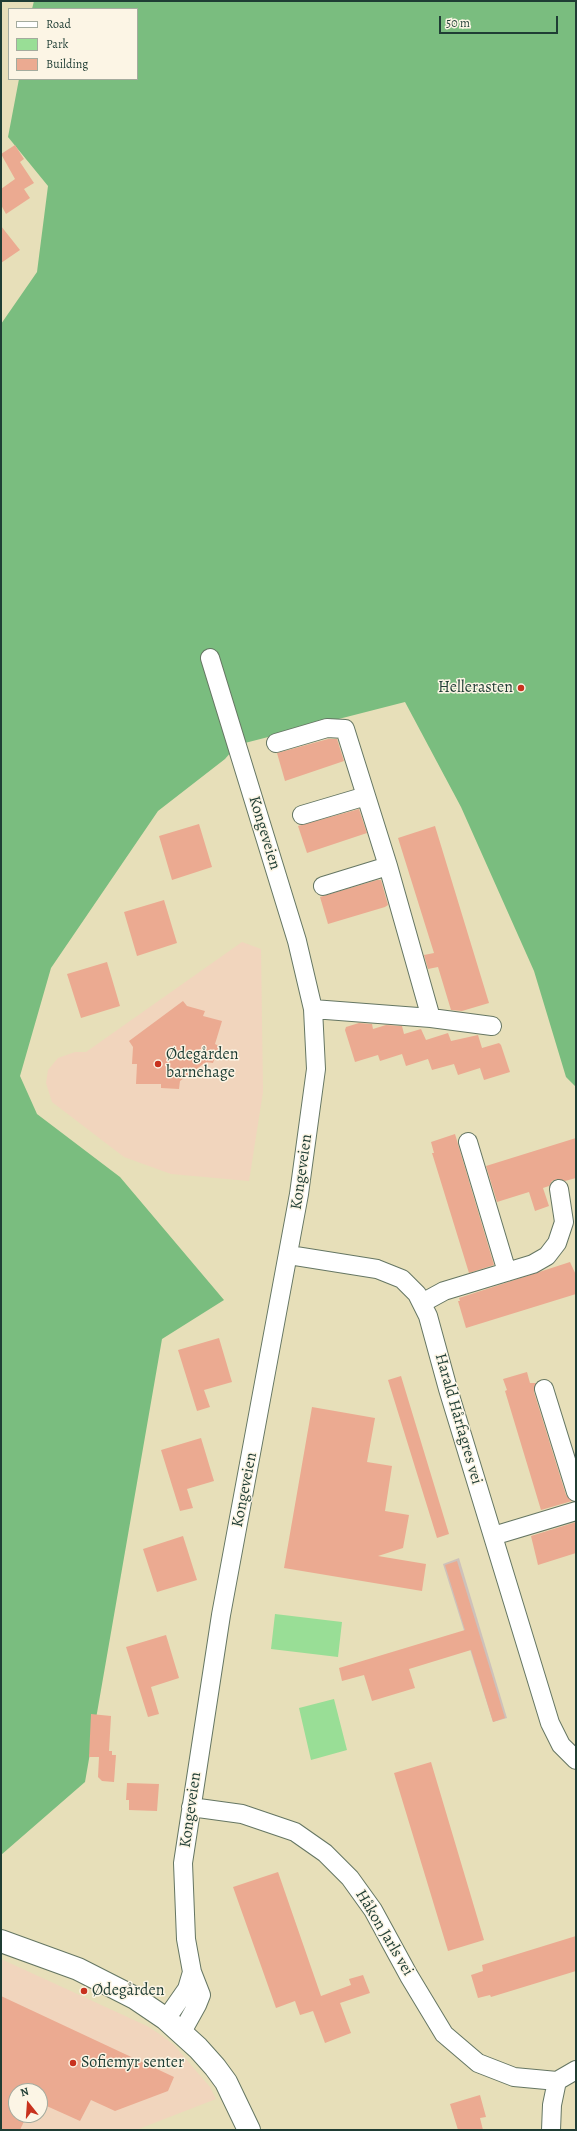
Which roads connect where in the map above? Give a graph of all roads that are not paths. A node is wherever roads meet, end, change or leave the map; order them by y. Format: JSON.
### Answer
{"nodes":[{"id":1,"x":210,"y":658,"type":"dead end"},
{"id":2,"x":276,"y":743,"type":"dead end"},
{"id":3,"x":366,"y":796,"type":"junction"},
{"id":4,"x":302,"y":815,"type":"dead end"},
{"id":5,"x":388,"y":866,"type":"junction"},
{"id":6,"x":323,"y":886,"type":"dead end"},
{"id":7,"x":313,"y":1009,"type":"junction"},
{"id":8,"x":431,"y":1018,"type":"junction"},
{"id":9,"x":492,"y":1026,"type":"dead end"},
{"id":10,"x":468,"y":1142,"type":"dead end"},
{"id":11,"x":566,"y":1194,"type":"edge"},
{"id":12,"x":288,"y":1255,"type":"junction"},
{"id":13,"x":507,"y":1272,"type":"junction"},
{"id":14,"x":422,"y":1303,"type":"junction"},
{"id":15,"x":544,"y":1389,"type":"dead end"},
{"id":16,"x":576,"y":1492,"type":"edge"},
{"id":17,"x":576,"y":1511,"type":"edge"},
{"id":18,"x":493,"y":1536,"type":"junction"},
{"id":19,"x":576,"y":1760,"type":"edge"},
{"id":20,"x":191,"y":1807,"type":"junction"},
{"id":21,"x":1,"y":1941,"type":"edge"},
{"id":22,"x":174,"y":2026,"type":"junction"},
{"id":23,"x":576,"y":2070,"type":"edge"},
{"id":24,"x":557,"y":2081,"type":"junction"},
{"id":25,"x":249,"y":2130,"type":"edge"},
{"id":26,"x":551,"y":2130,"type":"edge"}],
"edges":[{"from":1,"to":7,"type":"street","name":"Kongeveien"},
{"from":2,"to":3,"type":"street"},
{"from":3,"to":4,"type":"street"},
{"from":3,"to":5,"type":"street"},
{"from":5,"to":6,"type":"street"},
{"from":5,"to":8,"type":"street"},
{"from":7,"to":8,"type":"street"},
{"from":7,"to":12,"type":"street","name":"Kongeveien"},
{"from":8,"to":9,"type":"street"},
{"from":10,"to":13,"type":"street"},
{"from":11,"to":13,"type":"street"},
{"from":12,"to":14,"type":"street","name":"Harald Hårfagres vei"},
{"from":12,"to":20,"type":"street","name":"Kongeveien"},
{"from":13,"to":14,"type":"street"},
{"from":14,"to":18,"type":"street","name":"Harald Hårfagres vei"},
{"from":15,"to":16,"type":"street"},
{"from":17,"to":18,"type":"street"},
{"from":18,"to":19,"type":"street","name":"Harald Hårfagres vei"},
{"from":20,"to":22,"type":"street","name":"Kongeveien"},
{"from":20,"to":24,"type":"street","name":"Håkon Jarls vei"},
{"from":21,"to":22,"type":"main road"},
{"from":22,"to":25,"type":"main road"},
{"from":23,"to":24,"type":"street"},
{"from":24,"to":26,"type":"street"}]}
